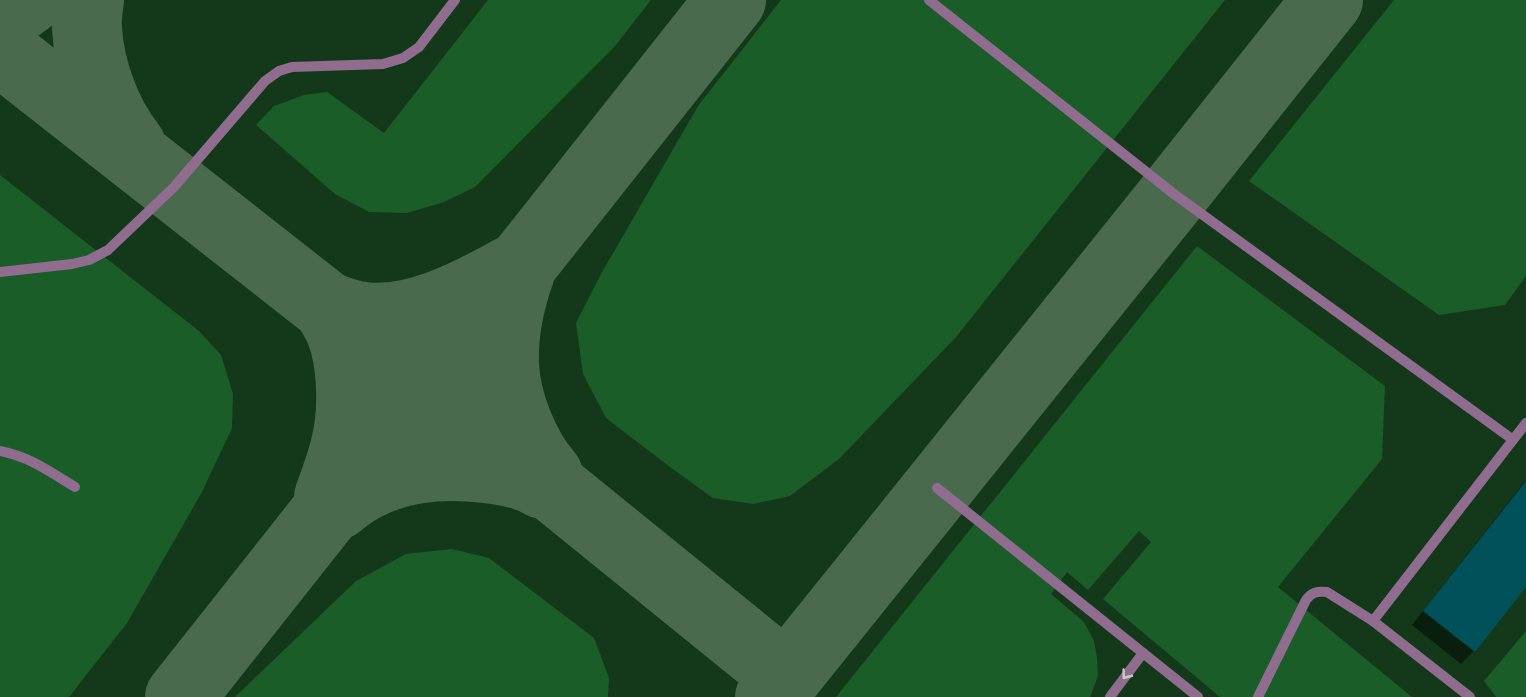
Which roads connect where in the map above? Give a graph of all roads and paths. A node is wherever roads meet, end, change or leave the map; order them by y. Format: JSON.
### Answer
{"nodes":[{"id":1,"x":455,"y":0,"type":"edge"},
{"id":2,"x":929,"y":0,"type":"edge"},
{"id":3,"x":0,"y":272,"type":"edge"},
{"id":4,"x":1526,"y":423,"type":"edge"},
{"id":5,"x":1512,"y":439,"type":"junction"},
{"id":6,"x":0,"y":451,"type":"edge"},
{"id":7,"x":75,"y":487,"type":"dead end"},
{"id":8,"x":937,"y":488,"type":"dead end"},
{"id":9,"x":1373,"y":621,"type":"junction"},
{"id":10,"x":1143,"y":653,"type":"junction"},
{"id":11,"x":1110,"y":697,"type":"edge"},
{"id":12,"x":1198,"y":697,"type":"edge"},
{"id":13,"x":1258,"y":697,"type":"edge"},
{"id":14,"x":1470,"y":697,"type":"edge"}],
"edges":[{"from":1,"to":3,"type":"lane"},
{"from":2,"to":5,"type":"lane"},
{"from":4,"to":5,"type":"lane"},
{"from":5,"to":9,"type":"lane"},
{"from":6,"to":7,"type":"lane"},
{"from":8,"to":10,"type":"lane"},
{"from":9,"to":13,"type":"lane"},
{"from":9,"to":14,"type":"lane"},
{"from":10,"to":11,"type":"lane","one_way":true},
{"from":10,"to":12,"type":"lane"}]}
